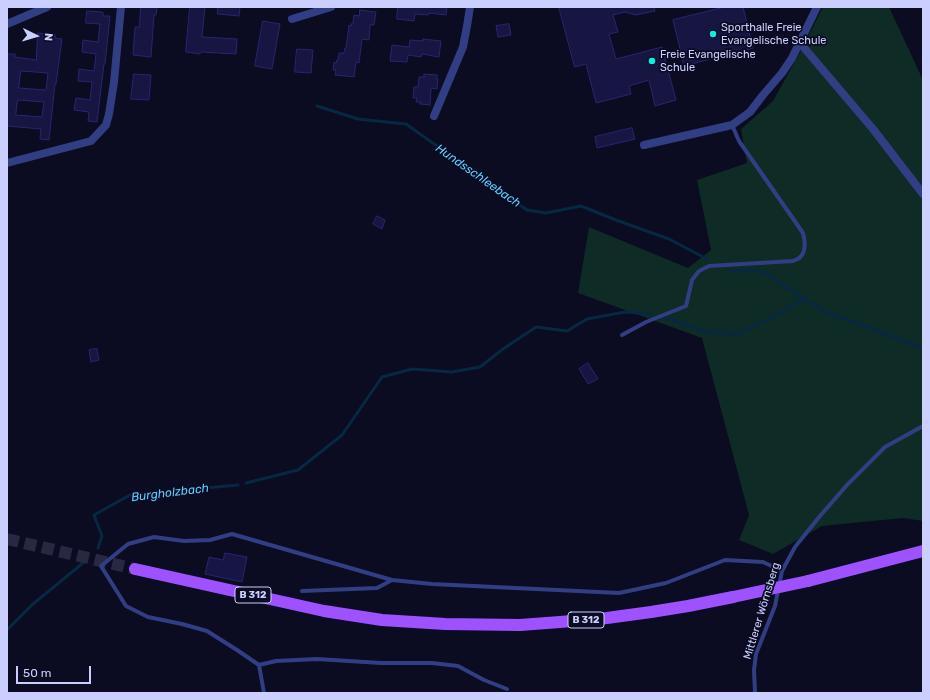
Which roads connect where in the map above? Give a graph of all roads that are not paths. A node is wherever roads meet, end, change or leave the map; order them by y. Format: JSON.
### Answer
{"nodes":[{"id":1,"x":47,"y":7,"type":"edge"},
{"id":2,"x":121,"y":7,"type":"edge"},
{"id":3,"x":331,"y":7,"type":"edge"},
{"id":4,"x":470,"y":7,"type":"edge"},
{"id":5,"x":817,"y":7,"type":"edge"},
{"id":6,"x":31,"y":10,"type":"edge"},
{"id":7,"x":292,"y":19,"type":"dead end"},
{"id":8,"x":7,"y":24,"type":"edge"},
{"id":9,"x":800,"y":43,"type":"junction"},
{"id":10,"x":434,"y":116,"type":"dead end"},
{"id":11,"x":732,"y":125,"type":"junction"},
{"id":12,"x":644,"y":145,"type":"dead end"},
{"id":13,"x":7,"y":163,"type":"edge"},
{"id":14,"x":923,"y":194,"type":"edge"},
{"id":15,"x":622,"y":335,"type":"dead end"},
{"id":16,"x":923,"y":426,"type":"edge"},
{"id":17,"x":923,"y":551,"type":"edge"},
{"id":18,"x":135,"y":570,"type":"tunnel mouth"},
{"id":19,"x":782,"y":571,"type":"junction"},
{"id":20,"x":392,"y":580,"type":"junction"},
{"id":21,"x":302,"y":591,"type":"dead end"},
{"id":22,"x":259,"y":665,"type":"junction"},
{"id":23,"x":507,"y":689,"type":"dead end"},
{"id":24,"x":264,"y":693,"type":"edge"},
{"id":25,"x":756,"y":693,"type":"edge"}],
"edges":[{"from":1,"to":6,"type":"street"},
{"from":2,"to":13,"type":"street"},
{"from":3,"to":7,"type":"street"},
{"from":4,"to":10,"type":"street"},
{"from":5,"to":9,"type":"street"},
{"from":6,"to":8,"type":"street"},
{"from":9,"to":11,"type":"street"},
{"from":9,"to":14,"type":"street"},
{"from":11,"to":12,"type":"street"},
{"from":11,"to":15,"type":"lane"},
{"from":16,"to":19,"type":"lane","name":"Mittlerer Wörnsberg"},
{"from":17,"to":18,"type":"main road","number":"B 312","bridge":true},
{"from":19,"to":20,"type":"lane"},
{"from":19,"to":25,"type":"lane","name":"Mittlerer Wörnsberg"},
{"from":20,"to":21,"type":"lane"},
{"from":20,"to":22,"type":"lane"},
{"from":22,"to":23,"type":"lane"},
{"from":22,"to":24,"type":"lane"}]}
